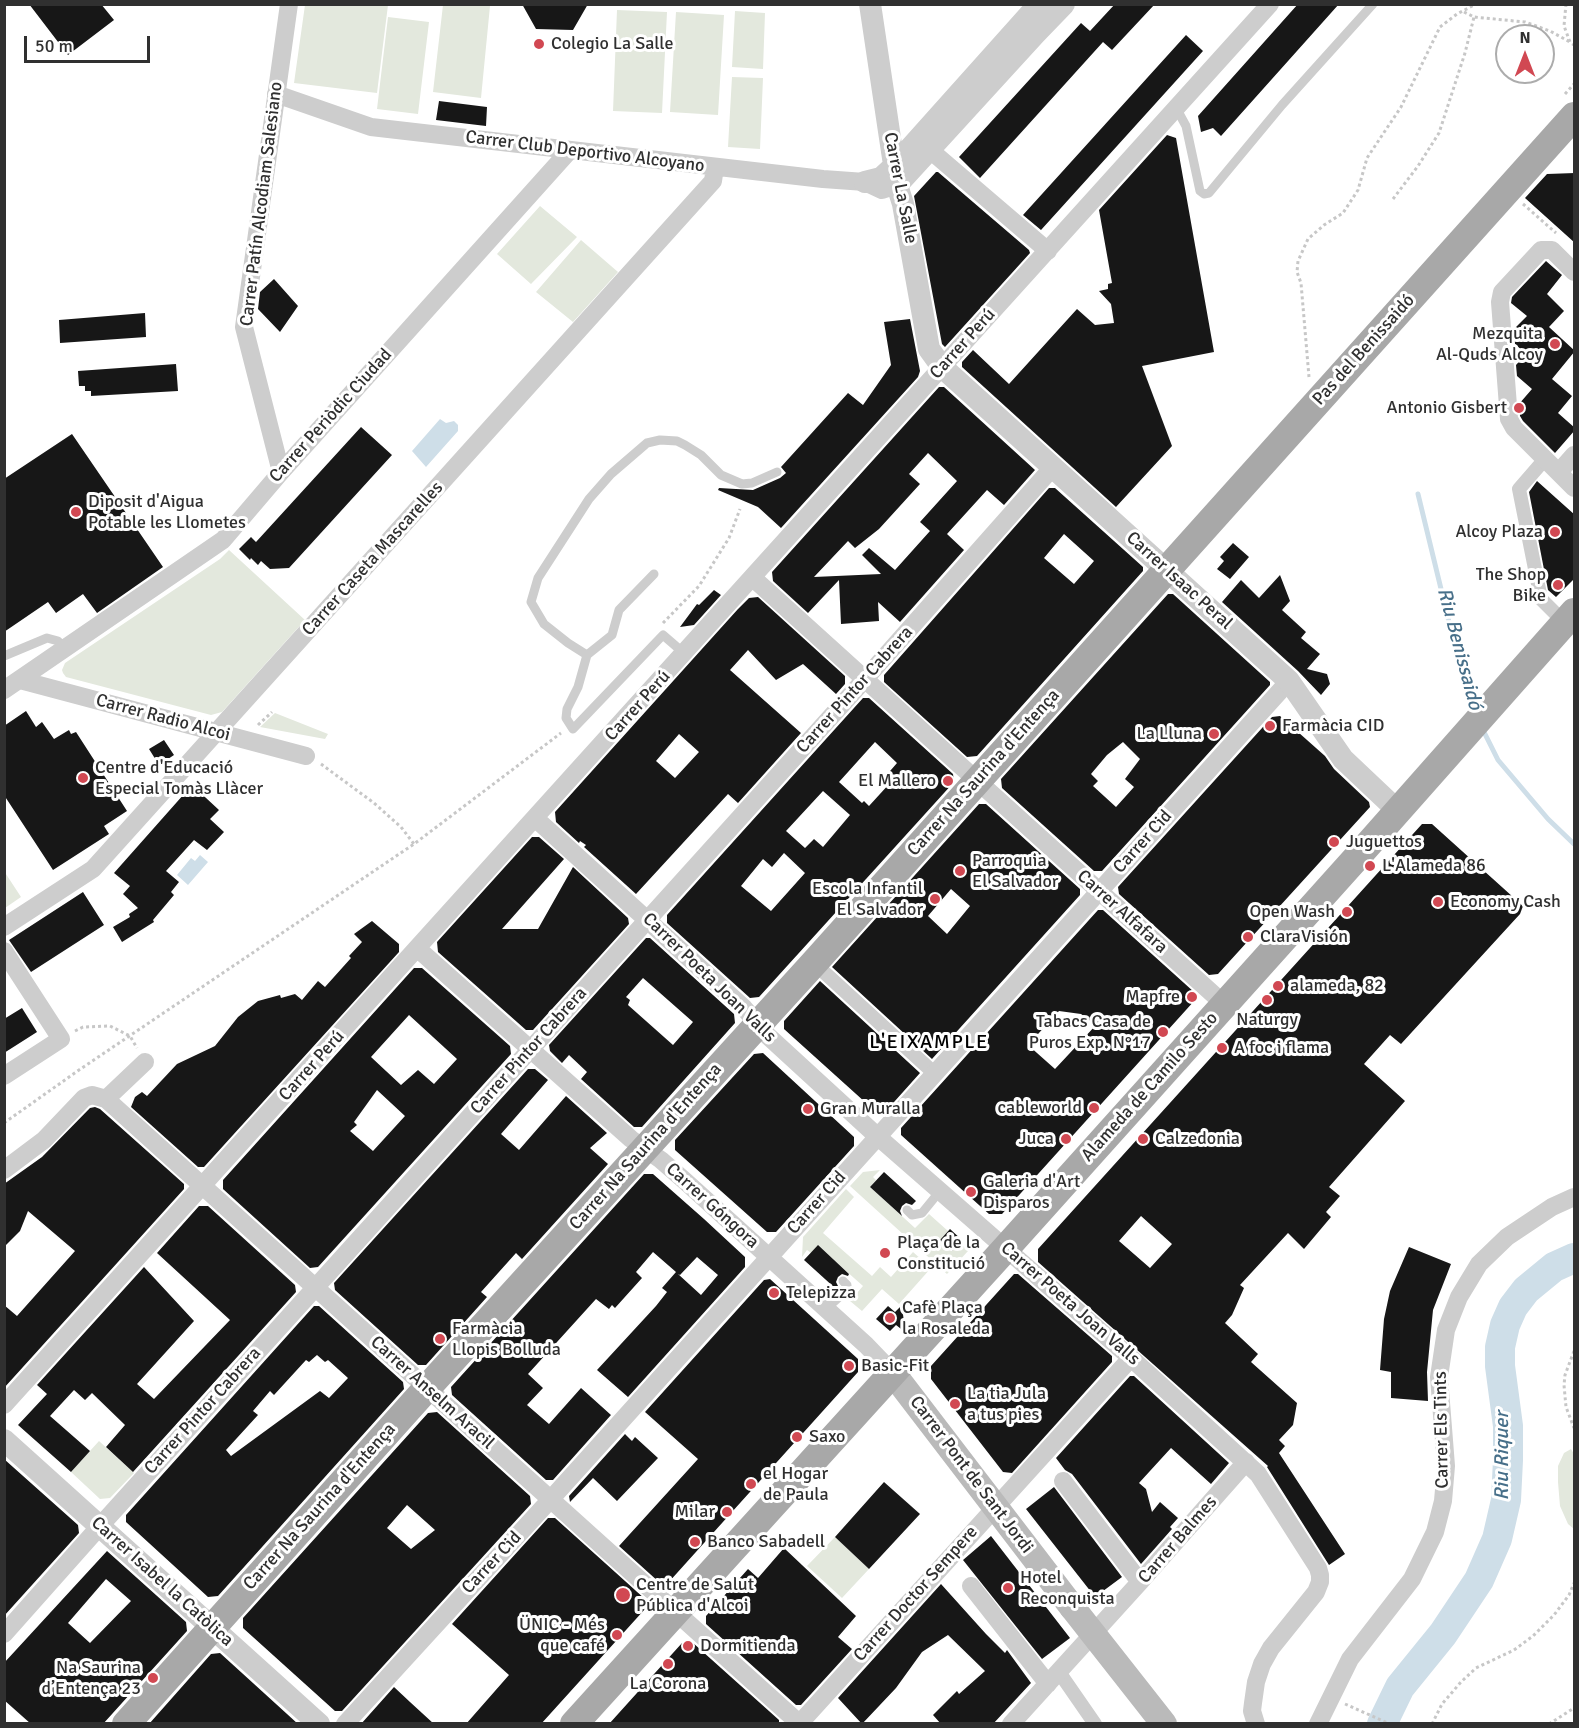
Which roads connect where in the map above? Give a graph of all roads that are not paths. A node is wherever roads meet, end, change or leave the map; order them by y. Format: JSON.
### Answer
{"nodes":[{"id":1,"x":289,"y":4,"type":"edge"},
{"id":2,"x":870,"y":4,"type":"edge"},
{"id":3,"x":1039,"y":4,"type":"edge"},
{"id":4,"x":1064,"y":4,"type":"edge"},
{"id":5,"x":1270,"y":4,"type":"edge"},
{"id":6,"x":1373,"y":4,"type":"edge"},
{"id":7,"x":276,"y":94,"type":"junction"},
{"id":8,"x":1174,"y":111,"type":"junction"},
{"id":9,"x":1570,"y":130,"type":"edge"},
{"id":10,"x":570,"y":150,"type":"junction"},
{"id":11,"x":930,"y":150,"type":"junction"},
{"id":12,"x":716,"y":167,"type":"junction"},
{"id":13,"x":896,"y":175,"type":"junction"},
{"id":14,"x":865,"y":182,"type":"joint"},
{"id":15,"x":1048,"y":251,"type":"junction"},
{"id":16,"x":1575,"y":272,"type":"edge"},
{"id":17,"x":942,"y":367,"type":"junction"},
{"id":18,"x":1575,"y":455,"type":"edge"},
{"id":19,"x":1545,"y":459,"type":"junction"},
{"id":20,"x":1053,"y":468,"type":"junction"},
{"id":21,"x":281,"y":472,"type":"junction"},
{"id":22,"x":777,"y":472,"type":"dead end"},
{"id":23,"x":1559,"y":472,"type":"junction"},
{"id":24,"x":1575,"y":488,"type":"edge"},
{"id":25,"x":1166,"y":570,"type":"junction"},
{"id":26,"x":654,"y":574,"type":"dead end"},
{"id":27,"x":753,"y":578,"type":"junction"},
{"id":28,"x":1566,"y":622,"type":"edge"},
{"id":29,"x":64,"y":650,"type":"junction"},
{"id":30,"x":685,"y":654,"type":"junction"},
{"id":31,"x":587,"y":655,"type":"junction"},
{"id":32,"x":4,"y":656,"type":"edge"},
{"id":33,"x":866,"y":679,"type":"junction"},
{"id":34,"x":1289,"y":681,"type":"junction"},
{"id":35,"x":12,"y":685,"type":"edge"},
{"id":36,"x":216,"y":733,"type":"junction"},
{"id":37,"x":306,"y":756,"type":"road end"},
{"id":38,"x":977,"y":780,"type":"junction"},
{"id":39,"x":1405,"y":804,"type":"junction"},
{"id":40,"x":536,"y":819,"type":"junction"},
{"id":41,"x":1100,"y":891,"type":"junction"},
{"id":42,"x":648,"y":919,"type":"junction"},
{"id":43,"x":4,"y":927,"type":"edge"},
{"id":44,"x":418,"y":949,"type":"junction"},
{"id":45,"x":4,"y":951,"type":"edge"},
{"id":46,"x":814,"y":963,"type":"junction"},
{"id":47,"x":1224,"y":1004,"type":"junction"},
{"id":48,"x":758,"y":1024,"type":"junction"},
{"id":49,"x":530,"y":1050,"type":"junction"},
{"id":50,"x":145,"y":1062,"type":"dead end"},
{"id":51,"x":934,"y":1073,"type":"junction"},
{"id":52,"x":4,"y":1076,"type":"edge"},
{"id":53,"x":106,"y":1099,"type":"junction"},
{"id":54,"x":877,"y":1136,"type":"junction"},
{"id":55,"x":645,"y":1149,"type":"junction"},
{"id":56,"x":4,"y":1170,"type":"edge"},
{"id":57,"x":202,"y":1187,"type":"junction"},
{"id":58,"x":940,"y":1191,"type":"junction"},
{"id":59,"x":1575,"y":1197,"type":"edge"},
{"id":60,"x":907,"y":1210,"type":"dead end"},
{"id":61,"x":1006,"y":1248,"type":"junction"},
{"id":62,"x":768,"y":1257,"type":"junction"},
{"id":63,"x":843,"y":1281,"type":"dead end"},
{"id":64,"x":315,"y":1287,"type":"junction"},
{"id":65,"x":826,"y":1309,"type":"junction"},
{"id":66,"x":1131,"y":1358,"type":"junction"},
{"id":67,"x":892,"y":1372,"type":"junction"},
{"id":68,"x":427,"y":1388,"type":"junction"},
{"id":69,"x":4,"y":1405,"type":"edge"},
{"id":70,"x":4,"y":1440,"type":"edge"},
{"id":71,"x":1246,"y":1462,"type":"junction"},
{"id":72,"x":1063,"y":1481,"type":"dead end"},
{"id":73,"x":550,"y":1500,"type":"junction"},
{"id":74,"x":995,"y":1507,"type":"junction"},
{"id":75,"x":100,"y":1526,"type":"junction"},
{"id":76,"x":1140,"y":1582,"type":"junction"},
{"id":77,"x":970,"y":1586,"type":"dead end"},
{"id":78,"x":675,"y":1612,"type":"junction"},
{"id":79,"x":212,"y":1628,"type":"junction"},
{"id":80,"x":4,"y":1634,"type":"edge"},
{"id":81,"x":1053,"y":1678,"type":"junction"},
{"id":82,"x":799,"y":1723,"type":"edge"},
{"id":83,"x":126,"y":1724,"type":"edge"},
{"id":84,"x":320,"y":1724,"type":"edge"},
{"id":85,"x":345,"y":1724,"type":"edge"},
{"id":86,"x":574,"y":1724,"type":"edge"},
{"id":87,"x":1011,"y":1724,"type":"edge"},
{"id":88,"x":1095,"y":1724,"type":"edge"},
{"id":89,"x":1164,"y":1724,"type":"edge"},
{"id":90,"x":1256,"y":1724,"type":"edge"},
{"id":91,"x":1318,"y":1724,"type":"edge"}],
"edges":[{"from":1,"to":7,"type":"street","name":"Carrer Patín Alcodiam Salesiano"},
{"from":2,"to":13,"type":"street","name":"Carrer La Salle"},
{"from":3,"to":13,"type":"street"},
{"from":4,"to":11,"type":"street"},
{"from":5,"to":8,"type":"street","name":"Carrer Perú"},
{"from":6,"to":8,"type":"lane"},
{"from":7,"to":10,"type":"street","name":"Carrer Club Deportivo Alcoyano"},
{"from":7,"to":21,"type":"street","name":"Carrer Patín Alcodiam Salesiano"},
{"from":8,"to":15,"type":"street","name":"Carrer Perú"},
{"from":9,"to":25,"type":"main road","name":"Pas del Benissaidó"},
{"from":10,"to":12,"type":"street","name":"Carrer Club Deportivo Alcoyano"},
{"from":10,"to":21,"type":"street","name":"Carrer Periòdic Ciudad"},
{"from":11,"to":13,"type":"street"},
{"from":11,"to":15,"type":"street"},
{"from":12,"to":14,"type":"street","name":"Carrer Club Deportivo Alcoyano"},
{"from":12,"to":36,"type":"street","name":"Carrer Caseta Mascarelles"},
{"from":13,"to":14,"type":"street"},
{"from":13,"to":17,"type":"street","name":"Carrer La Salle"},
{"from":15,"to":17,"type":"street","name":"Carrer Perú"},
{"from":16,"to":19,"type":"street"},
{"from":17,"to":20,"type":"street","name":"Carrer Isaac Peral"},
{"from":17,"to":27,"type":"street","name":"Carrer Perú"},
{"from":18,"to":23,"type":"street"},
{"from":19,"to":23,"type":"street"},
{"from":19,"to":28,"type":"street"},
{"from":20,"to":25,"type":"street","name":"Carrer Isaac Peral"},
{"from":20,"to":33,"type":"street","name":"Carrer Pintor Cabrera"},
{"from":21,"to":29,"type":"street","name":"Carrer Periòdic Ciudad"},
{"from":22,"to":31,"type":"lane"},
{"from":23,"to":24,"type":"street"},
{"from":25,"to":34,"type":"street","name":"Carrer Isaac Peral"},
{"from":25,"to":38,"type":"main road","name":"Carrer Na Saurina d'Entença"},
{"from":26,"to":31,"type":"lane"},
{"from":27,"to":30,"type":"street","name":"Carrer Perú"},
{"from":27,"to":33,"type":"street","name":"Carrer Alfafara"},
{"from":28,"to":39,"type":"main road","name":"Alameda de Camilo Sesto"},
{"from":29,"to":32,"type":"lane"},
{"from":29,"to":35,"type":"street","name":"Carrer Periòdic Ciudad"},
{"from":30,"to":31,"type":"lane"},
{"from":30,"to":40,"type":"street","name":"Carrer Perú"},
{"from":33,"to":38,"type":"street","name":"Carrer Alfafara"},
{"from":33,"to":42,"type":"street","name":"Carrer Pintor Cabrera"},
{"from":34,"to":39,"type":"street","name":"Carrer Isaac Peral"},
{"from":34,"to":41,"type":"street","name":"Carrer Cid"},
{"from":35,"to":36,"type":"street","name":"Carrer Radio Alcoi"},
{"from":36,"to":37,"type":"street","name":"Carrer Radio Alcoi"},
{"from":36,"to":43,"type":"street","name":"Carrer Caseta Mascarelles"},
{"from":38,"to":41,"type":"street","name":"Carrer Alfafara"},
{"from":38,"to":46,"type":"main road","name":"Carrer Na Saurina d'Entença"},
{"from":39,"to":47,"type":"main road","name":"Alameda de Camilo Sesto"},
{"from":40,"to":42,"type":"street","name":"Carrer Poeta Joan Valls"},
{"from":40,"to":44,"type":"street","name":"Carrer Perú"},
{"from":41,"to":47,"type":"street","name":"Carrer Alfafara"},
{"from":41,"to":51,"type":"street","name":"Carrer Cid"},
{"from":42,"to":48,"type":"street","name":"Carrer Poeta Joan Valls"},
{"from":42,"to":49,"type":"street","name":"Carrer Pintor Cabrera"},
{"from":44,"to":49,"type":"street","name":"Carrer Góngora"},
{"from":44,"to":57,"type":"street","name":"Carrer Perú"},
{"from":45,"to":52,"type":"street"},
{"from":46,"to":48,"type":"main road","name":"Carrer Na Saurina d'Entença"},
{"from":46,"to":51,"type":"street"},
{"from":47,"to":61,"type":"main road","name":"Alameda de Camilo Sesto"},
{"from":48,"to":54,"type":"street","name":"Carrer Poeta Joan Valls"},
{"from":48,"to":55,"type":"main road","name":"Carrer Na Saurina d'Entença"},
{"from":49,"to":55,"type":"street","name":"Carrer Góngora"},
{"from":49,"to":64,"type":"street","name":"Carrer Pintor Cabrera"},
{"from":50,"to":53,"type":"street"},
{"from":51,"to":54,"type":"street","name":"Carrer Cid"},
{"from":53,"to":56,"type":"street"},
{"from":53,"to":57,"type":"street","name":"Carrer Anselm Aracil"},
{"from":54,"to":58,"type":"street","name":"Carrer Poeta Joan Valls"},
{"from":54,"to":62,"type":"street","name":"Carrer Cid"},
{"from":55,"to":62,"type":"street","name":"Carrer Góngora"},
{"from":55,"to":68,"type":"main road","name":"Carrer Na Saurina d'Entença"},
{"from":57,"to":64,"type":"street","name":"Carrer Anselm Aracil"},
{"from":57,"to":69,"type":"street","name":"Carrer Perú"},
{"from":58,"to":60,"type":"lane"},
{"from":58,"to":61,"type":"street","name":"Carrer Poeta Joan Valls"},
{"from":59,"to":91,"type":"street","name":"Carrer Els Tints"},
{"from":61,"to":66,"type":"street","name":"Carrer Poeta Joan Valls"},
{"from":61,"to":67,"type":"main road","name":"Alameda de Camilo Sesto"},
{"from":62,"to":65,"type":"street","name":"Carrer Góngora"},
{"from":62,"to":73,"type":"street","name":"Carrer Cid"},
{"from":63,"to":65,"type":"lane"},
{"from":64,"to":68,"type":"street","name":"Carrer Anselm Aracil"},
{"from":64,"to":75,"type":"street","name":"Carrer Pintor Cabrera"},
{"from":65,"to":67,"type":"street","name":"Carrer Góngora"},
{"from":66,"to":71,"type":"street","name":"Carrer Poeta Joan Valls"},
{"from":66,"to":74,"type":"street","name":"Carrer Doctor Sempere"},
{"from":67,"to":74,"type":"main road","name":"Carrer Pont de Sant Jordi"},
{"from":67,"to":78,"type":"main road","name":"Alameda de Camilo Sesto"},
{"from":68,"to":73,"type":"street","name":"Carrer Anselm Aracil"},
{"from":68,"to":79,"type":"main road","name":"Carrer Na Saurina d'Entença"},
{"from":70,"to":75,"type":"street","name":"Carrer Isabel la Catòlica"},
{"from":71,"to":76,"type":"street","name":"Carrer Balmes"},
{"from":71,"to":90,"type":"street","name":"Carrer Poeta Joan Valls"},
{"from":72,"to":76,"type":"street"},
{"from":73,"to":78,"type":"street","name":"Carrer Anselm Aracil"},
{"from":73,"to":85,"type":"street","name":"Carrer Cid"},
{"from":74,"to":82,"type":"street","name":"Carrer Doctor Sempere"},
{"from":74,"to":89,"type":"main road","name":"Carrer Pont de Sant Jordi","bridge":true},
{"from":75,"to":79,"type":"street","name":"Carrer Isabel la Catòlica"},
{"from":75,"to":80,"type":"street","name":"Carrer Pintor Cabrera"},
{"from":76,"to":81,"type":"street","name":"Carrer Balmes"},
{"from":77,"to":81,"type":"street"},
{"from":78,"to":82,"type":"street","name":"Carrer Anselm Aracil"},
{"from":78,"to":86,"type":"main road","name":"Alameda de Camilo Sesto"},
{"from":79,"to":83,"type":"main road","name":"Carrer Na Saurina d'Entença"},
{"from":79,"to":84,"type":"street","name":"Carrer Isabel la Catòlica"},
{"from":81,"to":87,"type":"street","name":"Carrer Balmes"},
{"from":81,"to":88,"type":"street"}]}
